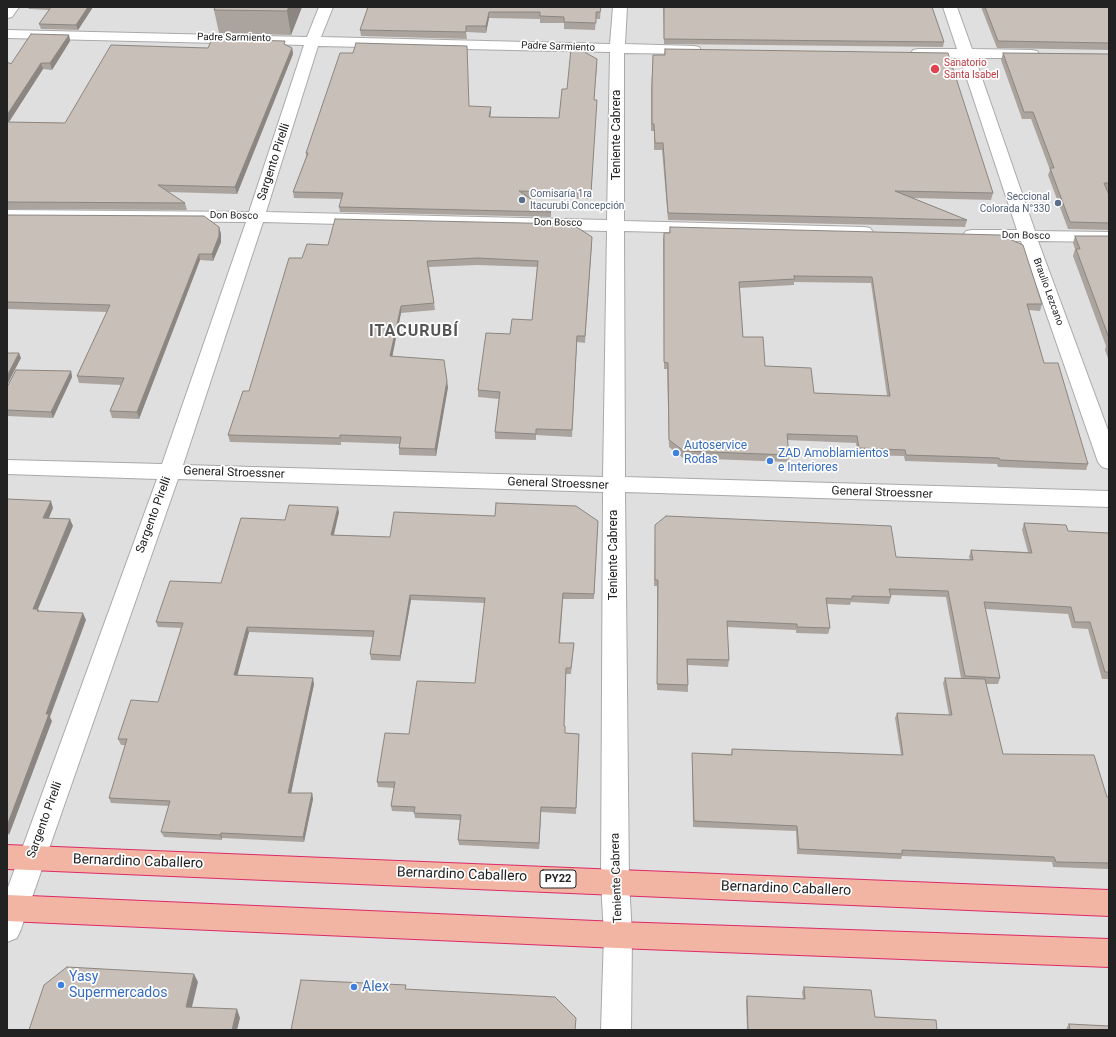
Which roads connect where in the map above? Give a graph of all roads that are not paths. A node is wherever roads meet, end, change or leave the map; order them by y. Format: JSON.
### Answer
{"nodes":[{"id":1,"x":12,"y":7,"type":"edge"},
{"id":2,"x":326,"y":7,"type":"edge"},
{"id":3,"x":620,"y":7,"type":"edge"},
{"id":4,"x":950,"y":7,"type":"edge"},
{"id":5,"x":7,"y":14,"type":"edge"},
{"id":6,"x":7,"y":34,"type":"edge"},
{"id":7,"x":313,"y":40,"type":"junction"},
{"id":8,"x":617,"y":49,"type":"junction"},
{"id":9,"x":704,"y":50,"type":"edge"},
{"id":10,"x":902,"y":53,"type":"edge"},
{"id":11,"x":966,"y":54,"type":"junction"},
{"id":12,"x":1045,"y":55,"type":"edge"},
{"id":13,"x":7,"y":214,"type":"edge"},
{"id":14,"x":256,"y":216,"type":"junction"},
{"id":15,"x":616,"y":225,"type":"junction"},
{"id":16,"x":878,"y":232,"type":"edge"},
{"id":17,"x":957,"y":234,"type":"edge"},
{"id":18,"x":1028,"y":237,"type":"junction"},
{"id":19,"x":1109,"y":237,"type":"edge"},
{"id":20,"x":1109,"y":462,"type":"edge"},
{"id":21,"x":7,"y":467,"type":"edge"},
{"id":22,"x":170,"y":471,"type":"junction"},
{"id":23,"x":614,"y":485,"type":"junction"},
{"id":24,"x":1109,"y":499,"type":"edge"},
{"id":25,"x":19,"y":858,"type":"edge"},
{"id":26,"x":615,"y":882,"type":"junction"},
{"id":27,"x":1109,"y":903,"type":"edge"},
{"id":28,"x":9,"y":915,"type":"edge"},
{"id":29,"x":618,"y":935,"type":"junction"},
{"id":30,"x":1109,"y":953,"type":"edge"},
{"id":31,"x":616,"y":1030,"type":"edge"}],
"edges":[{"from":1,"to":5,"type":"street"},
{"from":2,"to":7,"type":"street","name":"Sargento Pirelli"},
{"from":3,"to":8,"type":"street","name":"Teniente Cabrera"},
{"from":4,"to":11,"type":"street","name":"Braulio Lezcano"},
{"from":6,"to":7,"type":"street","name":"Padre Sarmiento"},
{"from":7,"to":8,"type":"street","name":"Padre Sarmiento"},
{"from":7,"to":14,"type":"street","name":"Sargento Pirelli"},
{"from":8,"to":9,"type":"street","name":"Padre Sarmiento"},
{"from":8,"to":15,"type":"street","name":"Teniente Cabrera"},
{"from":10,"to":11,"type":"street"},
{"from":11,"to":12,"type":"street"},
{"from":11,"to":18,"type":"street","name":"Braulio Lezcano"},
{"from":13,"to":14,"type":"street","name":"Don Bosco"},
{"from":14,"to":15,"type":"street","name":"Don Bosco"},
{"from":14,"to":22,"type":"street","name":"Sargento Pirelli"},
{"from":15,"to":16,"type":"street","name":"Don Bosco"},
{"from":15,"to":23,"type":"street","name":"Teniente Cabrera"},
{"from":17,"to":18,"type":"street","name":"Don Bosco"},
{"from":18,"to":19,"type":"street","name":"Don Bosco"},
{"from":18,"to":20,"type":"street","name":"Braulio Lezcano"},
{"from":21,"to":22,"type":"street","name":"General Stroessner"},
{"from":22,"to":23,"type":"street","name":"General Stroessner"},
{"from":22,"to":25,"type":"street","name":"Sargento Pirelli"},
{"from":23,"to":24,"type":"street","name":"General Stroessner"},
{"from":23,"to":26,"type":"street","name":"Teniente Cabrera"},
{"from":25,"to":26,"type":"highway","name":"Bernardino Caballero","number":"PY22"},
{"from":25,"to":28,"type":"street","name":"Sargento Pirelli"},
{"from":26,"to":27,"type":"highway","name":"Bernardino Caballero","number":"PY22"},
{"from":26,"to":29,"type":"street","name":"Teniente Cabrera"},
{"from":28,"to":29,"type":"highway"},
{"from":29,"to":30,"type":"highway"},
{"from":29,"to":31,"type":"street","name":"Teniente Cabrera"}]}
